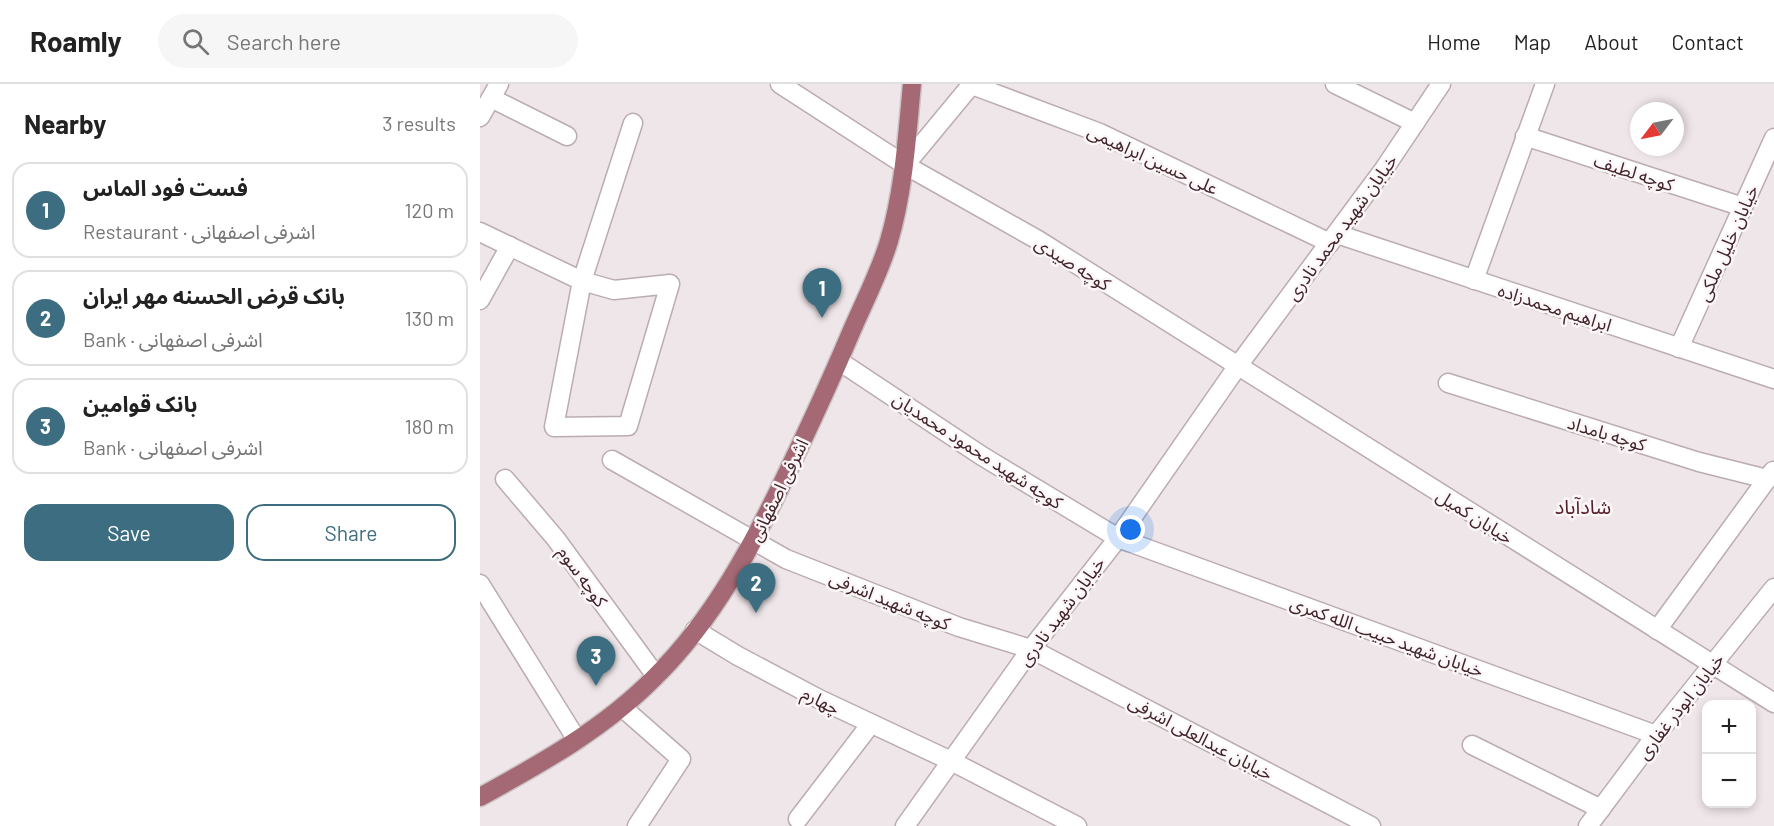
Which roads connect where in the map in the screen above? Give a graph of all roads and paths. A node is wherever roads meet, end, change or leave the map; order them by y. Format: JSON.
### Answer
{"nodes":[{"id":1,"x":780,"y":84,"type":"edge"},
{"id":2,"x":912,"y":84,"type":"edge"},
{"id":3,"x":972,"y":84,"type":"edge"},
{"id":4,"x":1335,"y":84,"type":"edge"},
{"id":5,"x":1441,"y":84,"type":"edge"},
{"id":6,"x":1545,"y":84,"type":"edge"},
{"id":7,"x":495,"y":91,"type":"edge"},
{"id":8,"x":480,"y":117,"type":"edge"},
{"id":9,"x":633,"y":123,"type":"dead end"},
{"id":10,"x":1415,"y":123,"type":"junction"},
{"id":11,"x":567,"y":136,"type":"dead end"},
{"id":12,"x":1525,"y":136,"type":"junction"},
{"id":13,"x":1774,"y":138,"type":"edge"},
{"id":14,"x":905,"y":165,"type":"junction"},
{"id":15,"x":1743,"y":207,"type":"junction"},
{"id":16,"x":480,"y":232,"type":"edge"},
{"id":17,"x":1334,"y":238,"type":"junction"},
{"id":18,"x":510,"y":246,"type":"junction"},
{"id":19,"x":1474,"y":280,"type":"junction"},
{"id":20,"x":582,"y":281,"type":"junction"},
{"id":21,"x":480,"y":300,"type":"edge"},
{"id":22,"x":1679,"y":348,"type":"junction"},
{"id":23,"x":839,"y":361,"type":"junction"},
{"id":24,"x":1237,"y":367,"type":"junction"},
{"id":25,"x":1774,"y":379,"type":"edge"},
{"id":26,"x":1448,"y":383,"type":"dead end"},
{"id":27,"x":612,"y":460,"type":"dead end"},
{"id":28,"x":1771,"y":474,"type":"edge"},
{"id":29,"x":505,"y":479,"type":"dead end"},
{"id":30,"x":1118,"y":538,"type":"junction"},
{"id":31,"x":753,"y":542,"type":"junction"},
{"id":32,"x":480,"y":584,"type":"edge"},
{"id":33,"x":1774,"y":588,"type":"edge"},
{"id":34,"x":695,"y":630,"type":"junction"},
{"id":35,"x":1657,"y":630,"type":"junction"},
{"id":36,"x":1031,"y":649,"type":"junction"},
{"id":37,"x":1712,"y":664,"type":"junction"},
{"id":38,"x":656,"y":676,"type":"junction"},
{"id":39,"x":1774,"y":703,"type":"edge"},
{"id":40,"x":623,"y":708,"type":"junction"},
{"id":41,"x":870,"y":724,"type":"junction"},
{"id":42,"x":1656,"y":735,"type":"junction"},
{"id":43,"x":577,"y":740,"type":"junction"},
{"id":44,"x":1472,"y":745,"type":"dead end"},
{"id":45,"x":951,"y":761,"type":"junction"},
{"id":46,"x":482,"y":797,"type":"edge"},
{"id":47,"x":1601,"y":809,"type":"junction"},
{"id":48,"x":798,"y":819,"type":"dead end"},
{"id":49,"x":637,"y":826,"type":"edge"},
{"id":50,"x":905,"y":826,"type":"edge"},
{"id":51,"x":1077,"y":826,"type":"edge"},
{"id":52,"x":1371,"y":826,"type":"edge"},
{"id":53,"x":1588,"y":826,"type":"edge"}],
"edges":[{"from":1,"to":14,"type":"street","name":"کوچه صیدی"},
{"from":2,"to":14,"type":"main road","name":"اشرفی اصفهانی"},
{"from":3,"to":14,"type":"street"},
{"from":3,"to":17,"type":"street","name":"علی حسین ابراهیمی"},
{"from":4,"to":10,"type":"street"},
{"from":5,"to":10,"type":"street","name":"خیابان شهید محمد نادری"},
{"from":6,"to":12,"type":"street"},
{"from":7,"to":8,"type":"street"},
{"from":7,"to":11,"type":"street"},
{"from":9,"to":20,"type":"street"},
{"from":10,"to":17,"type":"street","name":"خیابان شهید محمد نادری"},
{"from":12,"to":15,"type":"street","name":"کوچه لطیف"},
{"from":12,"to":19,"type":"street"},
{"from":13,"to":15,"type":"street","name":"خیابان خلیل ملکی"},
{"from":14,"to":23,"type":"main road","name":"اشرفی اصفهانی"},
{"from":14,"to":24,"type":"street","name":"کوچه صیدی"},
{"from":15,"to":22,"type":"street","name":"خیابان خلیل ملکی"},
{"from":16,"to":18,"type":"street"},
{"from":17,"to":19,"type":"street","name":"ابراهیم محمدزاده"},
{"from":17,"to":24,"type":"street","name":"خیابان شهید محمد نادری"},
{"from":18,"to":20,"type":"street"},
{"from":18,"to":21,"type":"street"},
{"from":19,"to":22,"type":"street","name":"ابراهیم محمدزاده"},
{"from":20,"to":20,"type":"street"},
{"from":22,"to":25,"type":"street","name":"ابراهیم محمدزاده"},
{"from":23,"to":30,"type":"street","name":"کوچه شهید محمود محمدیان"},
{"from":23,"to":31,"type":"main road","name":"اشرفی اصفهانی"},
{"from":24,"to":30,"type":"street","name":"خیابان شهید نادری"},
{"from":24,"to":35,"type":"street","name":"خیابان کمیل"},
{"from":26,"to":28,"type":"street","name":"کوچه بامداد"},
{"from":27,"to":31,"type":"street","name":"کوچه شهید اشرفی"},
{"from":28,"to":35,"type":"street"},
{"from":29,"to":38,"type":"street","name":"کوچه سوم"},
{"from":30,"to":36,"type":"street","name":"خیابان شهید نادری"},
{"from":30,"to":42,"type":"street","name":"خیابان شهید حبیب الله کمری"},
{"from":31,"to":34,"type":"main road","name":"اشرفی اصفهانی"},
{"from":31,"to":36,"type":"street","name":"کوچه شهید اشرفی"},
{"from":32,"to":43,"type":"street"},
{"from":33,"to":37,"type":"street","name":"خیابان ابوذر غفاری"},
{"from":34,"to":38,"type":"main road","name":"اشرفی اصفهانی"},
{"from":34,"to":41,"type":"street","name":"چهارم"},
{"from":35,"to":37,"type":"street","name":"خیابان کمیل"},
{"from":36,"to":45,"type":"street","name":"خیابان شهید نادری"},
{"from":36,"to":52,"type":"street","name":"خیابان عبدالعلی اشرفی"},
{"from":37,"to":39,"type":"street","name":"خیابان کمیل"},
{"from":37,"to":42,"type":"street","name":"خیابان ابوذر غفاری"},
{"from":38,"to":40,"type":"main road","name":"اشرفی اصفهانی"},
{"from":40,"to":43,"type":"main road","name":"اشرفی اصفهانی"},
{"from":40,"to":49,"type":"street"},
{"from":41,"to":45,"type":"street","name":"چهارم"},
{"from":41,"to":48,"type":"street"},
{"from":42,"to":47,"type":"street","name":"خیابان ابوذر غفاری"},
{"from":43,"to":46,"type":"main road","name":"اشرفی اصفهانی"},
{"from":44,"to":47,"type":"street"},
{"from":45,"to":50,"type":"street","name":"خیابان شهید نادری"},
{"from":45,"to":51,"type":"street","name":"چهارم"},
{"from":47,"to":53,"type":"street","name":"خیابان ابوذر غفاری"}]}
